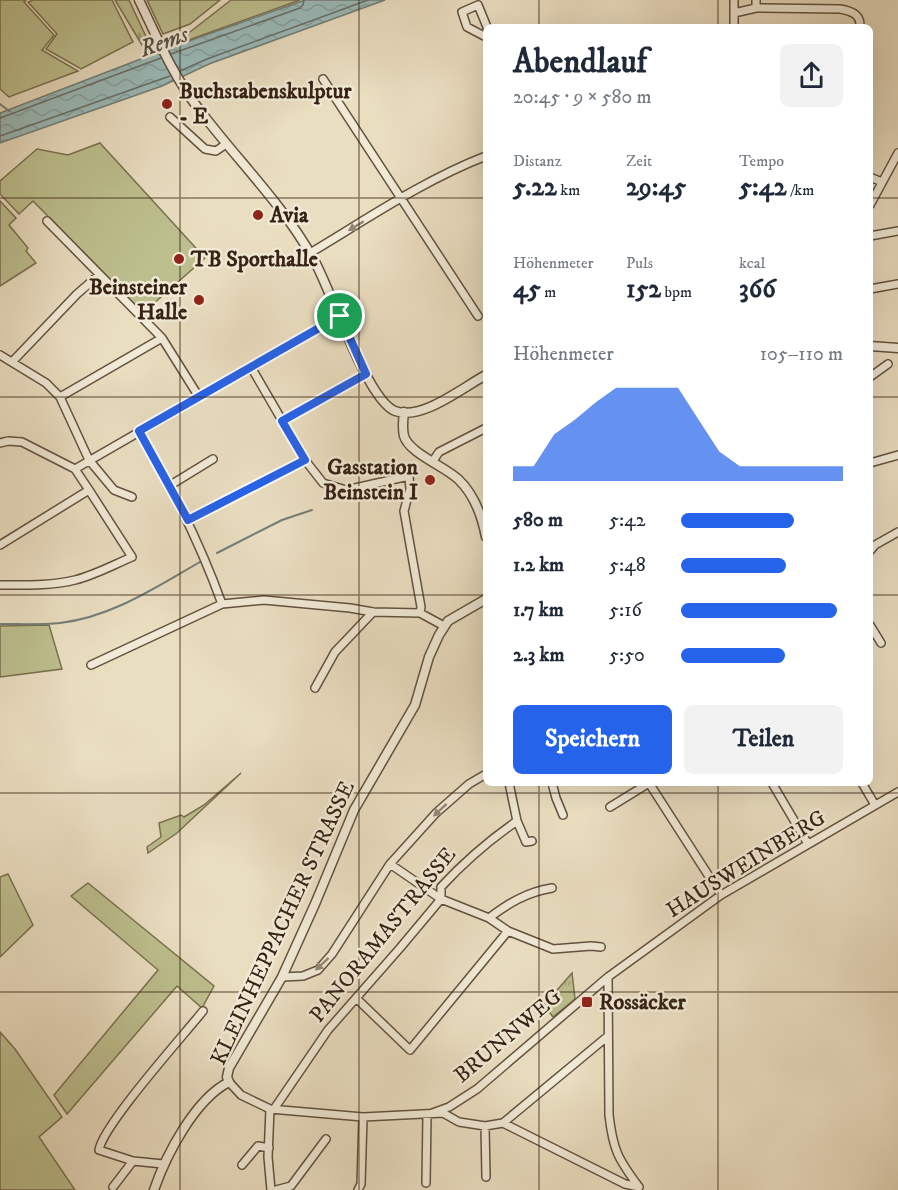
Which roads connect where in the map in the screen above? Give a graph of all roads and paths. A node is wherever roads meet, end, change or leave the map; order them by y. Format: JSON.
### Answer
{"nodes":[{"id":1,"x":140,"y":0,"type":"edge"},
{"id":2,"x":734,"y":0,"type":"edge"},
{"id":3,"x":756,"y":4,"type":"edge"},
{"id":4,"x":734,"y":14,"type":"junction"},
{"id":5,"x":485,"y":24,"type":"edge"},
{"id":6,"x":734,"y":24,"type":"edge"},
{"id":7,"x":860,"y":24,"type":"edge"},
{"id":8,"x":483,"y":35,"type":"edge"},
{"id":9,"x":323,"y":79,"type":"dead end"},
{"id":10,"x":170,"y":117,"type":"dead end"},
{"id":11,"x":226,"y":144,"type":"junction"},
{"id":12,"x":898,"y":153,"type":"edge"},
{"id":13,"x":483,"y":157,"type":"edge"},
{"id":14,"x":873,"y":178,"type":"edge"},
{"id":15,"x":882,"y":182,"type":"junction"},
{"id":16,"x":402,"y":199,"type":"junction"},
{"id":17,"x":873,"y":199,"type":"edge"},
{"id":18,"x":47,"y":221,"type":"dead end"},
{"id":19,"x":898,"y":231,"type":"edge"},
{"id":20,"x":873,"y":235,"type":"edge"},
{"id":21,"x":310,"y":253,"type":"junction"},
{"id":22,"x":99,"y":275,"type":"junction"},
{"id":23,"x":898,"y":284,"type":"edge"},
{"id":24,"x":873,"y":288,"type":"edge"},
{"id":25,"x":340,"y":316,"type":"junction"},
{"id":26,"x":478,"y":316,"type":"dead end"},
{"id":27,"x":162,"y":338,"type":"junction"},
{"id":28,"x":873,"y":346,"type":"edge"},
{"id":29,"x":898,"y":348,"type":"edge"},
{"id":30,"x":0,"y":355,"type":"edge"},
{"id":31,"x":13,"y":361,"type":"junction"},
{"id":32,"x":888,"y":363,"type":"dead end"},
{"id":33,"x":251,"y":367,"type":"junction"},
{"id":34,"x":366,"y":374,"type":"junction"},
{"id":35,"x":873,"y":374,"type":"edge"},
{"id":36,"x":483,"y":377,"type":"edge"},
{"id":37,"x":60,"y":397,"type":"junction"},
{"id":38,"x":199,"y":397,"type":"junction"},
{"id":39,"x":404,"y":412,"type":"junction"},
{"id":40,"x":282,"y":421,"type":"junction"},
{"id":41,"x":483,"y":430,"type":"edge"},
{"id":42,"x":139,"y":431,"type":"junction"},
{"id":43,"x":0,"y":444,"type":"edge"},
{"id":44,"x":898,"y":455,"type":"edge"},
{"id":45,"x":213,"y":459,"type":"dead end"},
{"id":46,"x":88,"y":460,"type":"junction"},
{"id":47,"x":305,"y":460,"type":"junction"},
{"id":48,"x":433,"y":461,"type":"junction"},
{"id":49,"x":873,"y":462,"type":"edge"},
{"id":50,"x":75,"y":469,"type":"junction"},
{"id":51,"x":169,"y":486,"type":"junction"},
{"id":52,"x":89,"y":490,"type":"junction"},
{"id":53,"x":132,"y":497,"type":"dead end"},
{"id":54,"x":188,"y":520,"type":"junction"},
{"id":55,"x":483,"y":528,"type":"edge"},
{"id":56,"x":898,"y":532,"type":"edge"},
{"id":57,"x":0,"y":545,"type":"edge"},
{"id":58,"x":873,"y":547,"type":"edge"},
{"id":59,"x":0,"y":585,"type":"edge"},
{"id":60,"x":483,"y":601,"type":"edge"},
{"id":61,"x":222,"y":604,"type":"junction"},
{"id":62,"x":373,"y":612,"type":"junction"},
{"id":63,"x":420,"y":613,"type":"junction"},
{"id":64,"x":444,"y":626,"type":"junction"},
{"id":65,"x":873,"y":630,"type":"edge"},
{"id":66,"x":881,"y":643,"type":"dead end"},
{"id":67,"x":91,"y":665,"type":"dead end"},
{"id":68,"x":315,"y":688,"type":"dead end"},
{"id":69,"x":483,"y":776,"type":"edge"},
{"id":70,"x":510,"y":786,"type":"edge"},
{"id":71,"x":553,"y":786,"type":"edge"},
{"id":72,"x":644,"y":786,"type":"edge"},
{"id":73,"x":651,"y":786,"type":"edge"},
{"id":74,"x":774,"y":786,"type":"edge"},
{"id":75,"x":864,"y":786,"type":"edge"},
{"id":76,"x":898,"y":792,"type":"edge"},
{"id":77,"x":876,"y":806,"type":"junction"},
{"id":78,"x":610,"y":807,"type":"dead end"},
{"id":79,"x":562,"y":815,"type":"dead end"},
{"id":80,"x":517,"y":820,"type":"junction"},
{"id":81,"x":531,"y":841,"type":"dead end"},
{"id":82,"x":808,"y":844,"type":"junction"},
{"id":83,"x":390,"y":864,"type":"junction"},
{"id":84,"x":552,"y":888,"type":"dead end"},
{"id":85,"x":721,"y":895,"type":"junction"},
{"id":86,"x":441,"y":898,"type":"junction"},
{"id":87,"x":489,"y":918,"type":"junction"},
{"id":88,"x":508,"y":931,"type":"junction"},
{"id":89,"x":602,"y":947,"type":"dead end"},
{"id":90,"x":282,"y":977,"type":"junction"},
{"id":91,"x":608,"y":977,"type":"junction"},
{"id":92,"x":356,"y":998,"type":"junction"},
{"id":93,"x":203,"y":1011,"type":"dead end"},
{"id":94,"x":608,"y":1036,"type":"junction"},
{"id":95,"x":229,"y":1082,"type":"junction"},
{"id":96,"x":272,"y":1109,"type":"junction"},
{"id":97,"x":427,"y":1115,"type":"junction"},
{"id":98,"x":363,"y":1117,"type":"junction"},
{"id":99,"x":503,"y":1123,"type":"junction"},
{"id":100,"x":485,"y":1125,"type":"junction"},
{"id":101,"x":326,"y":1139,"type":"dead end"},
{"id":102,"x":268,"y":1148,"type":"junction"},
{"id":103,"x":132,"y":1161,"type":"junction"},
{"id":104,"x":163,"y":1164,"type":"junction"},
{"id":105,"x":242,"y":1165,"type":"dead end"},
{"id":106,"x":622,"y":1165,"type":"junction"},
{"id":107,"x":486,"y":1177,"type":"dead end"},
{"id":108,"x":618,"y":1180,"type":"junction"},
{"id":109,"x":426,"y":1183,"type":"dead end"},
{"id":110,"x":113,"y":1187,"type":"dead end"},
{"id":111,"x":154,"y":1190,"type":"edge"},
{"id":112,"x":271,"y":1190,"type":"edge"},
{"id":113,"x":276,"y":1190,"type":"edge"},
{"id":114,"x":358,"y":1190,"type":"edge"}],
"edges":[{"from":1,"to":11,"type":"street"},
{"from":2,"to":4,"type":"street"},
{"from":3,"to":4,"type":"street"},
{"from":3,"to":7,"type":"street"},
{"from":4,"to":6,"type":"street"},
{"from":5,"to":8,"type":"street"},
{"from":9,"to":16,"type":"street"},
{"from":10,"to":11,"type":"street"},
{"from":11,"to":21,"type":"street"},
{"from":12,"to":15,"type":"street"},
{"from":13,"to":16,"type":"street"},
{"from":14,"to":15,"type":"street"},
{"from":15,"to":17,"type":"street"},
{"from":16,"to":21,"type":"street","one_way":true},
{"from":16,"to":26,"type":"street"},
{"from":18,"to":22,"type":"street"},
{"from":19,"to":20,"type":"street"},
{"from":21,"to":25,"type":"street"},
{"from":22,"to":27,"type":"street"},
{"from":22,"to":31,"type":"street"},
{"from":23,"to":24,"type":"street"},
{"from":25,"to":33,"type":"street"},
{"from":25,"to":34,"type":"street"},
{"from":27,"to":37,"type":"street"},
{"from":27,"to":38,"type":"street"},
{"from":28,"to":29,"type":"street"},
{"from":30,"to":31,"type":"street"},
{"from":31,"to":37,"type":"street"},
{"from":32,"to":35,"type":"street"},
{"from":33,"to":38,"type":"street"},
{"from":33,"to":40,"type":"street"},
{"from":34,"to":39,"type":"street"},
{"from":34,"to":40,"type":"street"},
{"from":36,"to":39,"type":"street"},
{"from":37,"to":46,"type":"street"},
{"from":38,"to":42,"type":"street"},
{"from":39,"to":48,"type":"street"},
{"from":40,"to":47,"type":"street"},
{"from":41,"to":48,"type":"street"},
{"from":42,"to":46,"type":"street"},
{"from":42,"to":51,"type":"street"},
{"from":43,"to":50,"type":"street"},
{"from":44,"to":49,"type":"street"},
{"from":45,"to":51,"type":"street"},
{"from":46,"to":50,"type":"street"},
{"from":46,"to":53,"type":"street"},
{"from":47,"to":54,"type":"street"},
{"from":47,"to":63,"type":"street"},
{"from":48,"to":55,"type":"street"},
{"from":50,"to":52,"type":"street"},
{"from":51,"to":54,"type":"street"},
{"from":52,"to":57,"type":"street"},
{"from":52,"to":59,"type":"street"},
{"from":54,"to":61,"type":"street"},
{"from":56,"to":58,"type":"street"},
{"from":60,"to":64,"type":"street"},
{"from":61,"to":62,"type":"street"},
{"from":61,"to":67,"type":"street"},
{"from":62,"to":63,"type":"street"},
{"from":62,"to":68,"type":"street"},
{"from":63,"to":64,"type":"street"},
{"from":64,"to":90,"type":"street","name":"KLEINHEPPACHER STRASSE"},
{"from":65,"to":66,"type":"street"},
{"from":69,"to":83,"type":"street","one_way":true},
{"from":70,"to":80,"type":"street"},
{"from":71,"to":79,"type":"street"},
{"from":72,"to":78,"type":"street"},
{"from":73,"to":85,"type":"street"},
{"from":74,"to":82,"type":"street"},
{"from":75,"to":77,"type":"street"},
{"from":76,"to":77,"type":"street","name":"HAUSWEINBERG"},
{"from":77,"to":82,"type":"street","name":"HAUSWEINBERG"},
{"from":80,"to":81,"type":"street"},
{"from":80,"to":86,"type":"street","name":"PANORAMASTRASSE"},
{"from":82,"to":85,"type":"street","name":"HAUSWEINBERG"},
{"from":83,"to":86,"type":"street"},
{"from":83,"to":90,"type":"street","one_way":true},
{"from":84,"to":87,"type":"street"},
{"from":85,"to":91,"type":"street","name":"HAUSWEINBERG"},
{"from":86,"to":87,"type":"street"},
{"from":86,"to":92,"type":"street","name":"PANORAMASTRASSE"},
{"from":87,"to":88,"type":"street"},
{"from":88,"to":89,"type":"street"},
{"from":88,"to":92,"type":"street"},
{"from":90,"to":95,"type":"street","name":"KLEINHEPPACHER STRASSE"},
{"from":91,"to":94,"type":"street"},
{"from":91,"to":97,"type":"street","name":"BRUNNWEG"},
{"from":92,"to":96,"type":"street","name":"PANORAMASTRASSE"},
{"from":93,"to":103,"type":"street"},
{"from":94,"to":99,"type":"street"},
{"from":94,"to":106,"type":"street"},
{"from":95,"to":96,"type":"street","name":"BRUNNWEG"},
{"from":95,"to":104,"type":"street","name":"KLEINHEPPACHER STRASSE"},
{"from":96,"to":98,"type":"street","name":"BRUNNWEG"},
{"from":96,"to":102,"type":"street"},
{"from":97,"to":98,"type":"street","name":"BRUNNWEG"},
{"from":97,"to":100,"type":"street","name":"BRUNNWEG"},
{"from":97,"to":109,"type":"street"},
{"from":98,"to":114,"type":"street"},
{"from":99,"to":100,"type":"street","name":"BRUNNWEG"},
{"from":99,"to":108,"type":"street"},
{"from":100,"to":107,"type":"street"},
{"from":101,"to":113,"type":"street"},
{"from":102,"to":105,"type":"street"},
{"from":102,"to":112,"type":"street"},
{"from":103,"to":104,"type":"street"},
{"from":103,"to":110,"type":"street"},
{"from":104,"to":111,"type":"street","name":"KLEINHEPPACHER STRASSE"},
{"from":106,"to":108,"type":"street"},
{"from":106,"to":108,"type":"street"}]}
